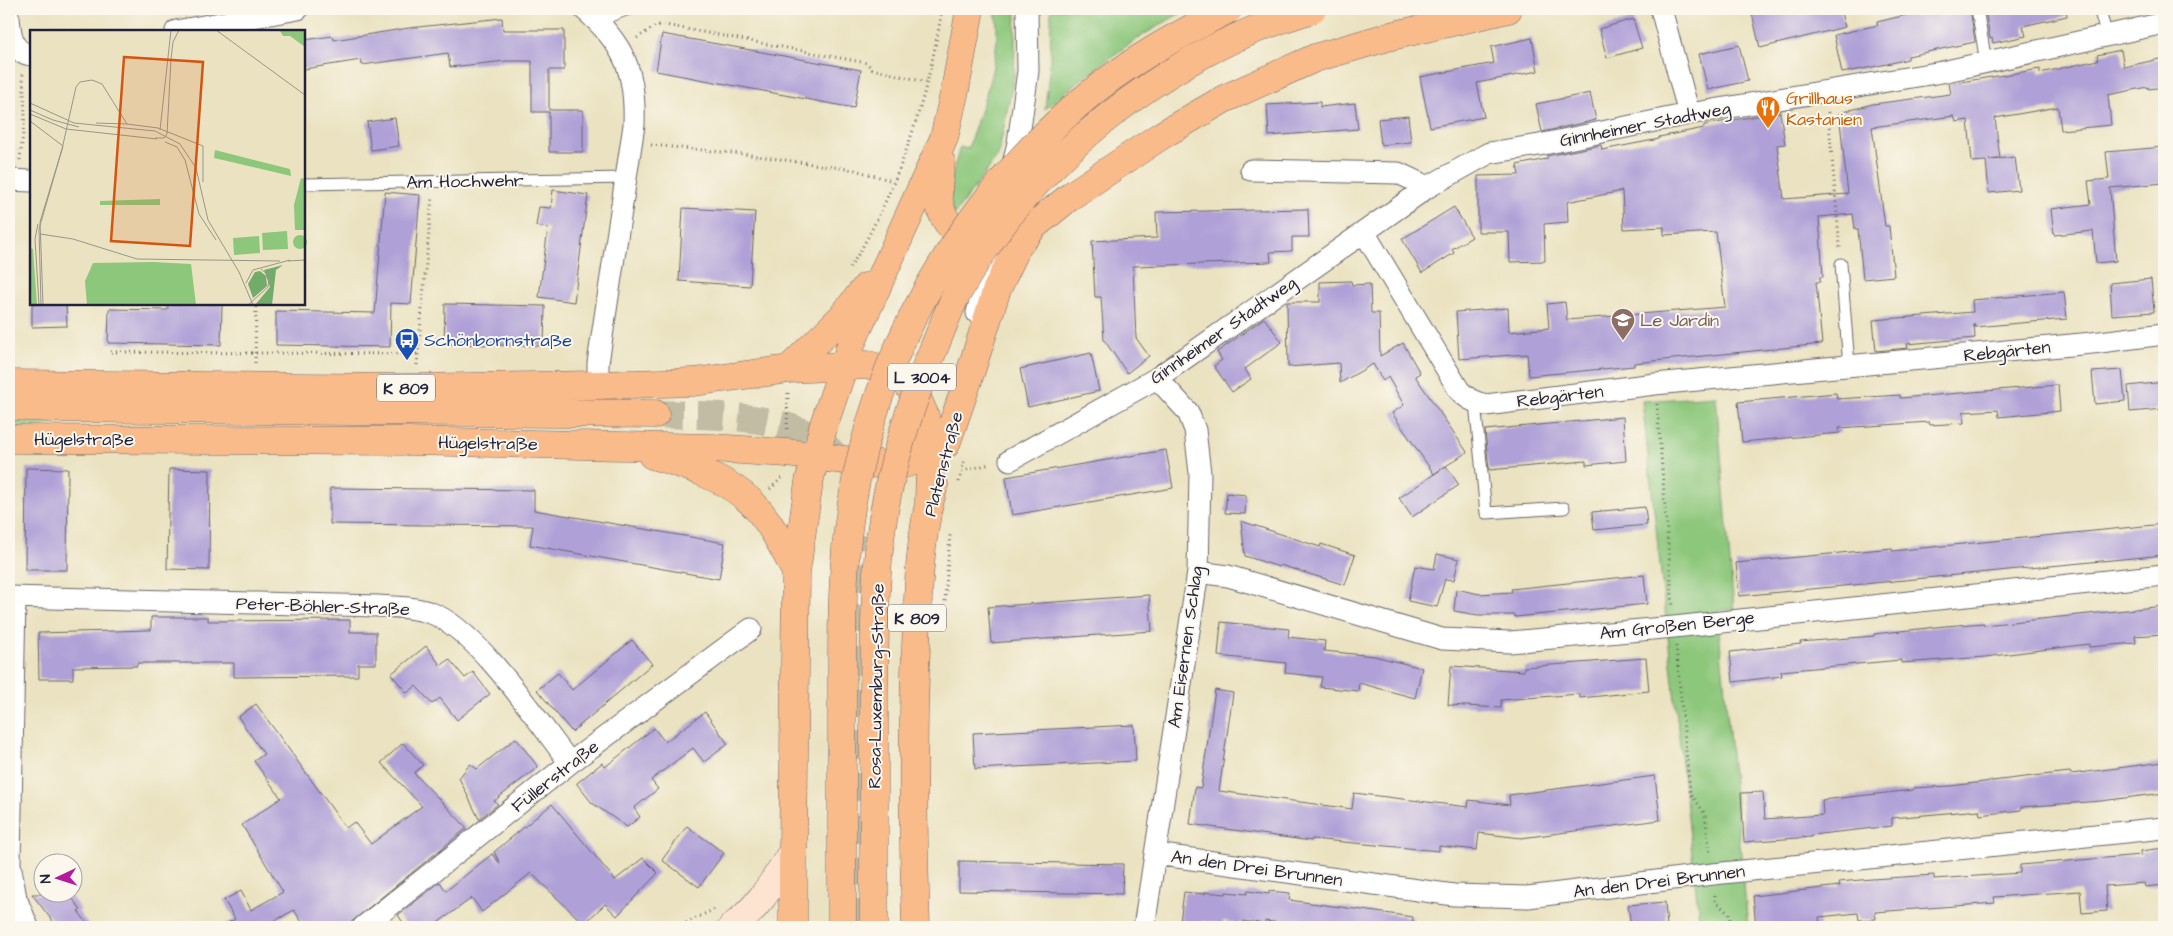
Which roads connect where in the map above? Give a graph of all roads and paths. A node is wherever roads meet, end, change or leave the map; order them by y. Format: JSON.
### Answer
{"nodes":[{"id":1,"x":298,"y":9,"type":"edge"},
{"id":2,"x":584,"y":9,"type":"edge"},
{"id":3,"x":628,"y":9,"type":"edge"},
{"id":4,"x":942,"y":9,"type":"edge"},
{"id":5,"x":970,"y":9,"type":"edge"},
{"id":6,"x":1028,"y":9,"type":"edge"},
{"id":7,"x":1229,"y":9,"type":"edge"},
{"id":8,"x":1312,"y":9,"type":"edge"},
{"id":9,"x":1661,"y":9,"type":"edge"},
{"id":10,"x":1977,"y":9,"type":"edge"},
{"id":11,"x":2099,"y":9,"type":"edge"},
{"id":12,"x":1498,"y":11,"type":"edge"},
{"id":13,"x":610,"y":16,"type":"edge"},
{"id":14,"x":9,"y":18,"type":"edge"},
{"id":15,"x":2164,"y":23,"type":"edge"},
{"id":16,"x":182,"y":30,"type":"edge"},
{"id":17,"x":2107,"y":35,"type":"junction"},
{"id":18,"x":620,"y":49,"type":"junction"},
{"id":19,"x":27,"y":54,"type":"edge"},
{"id":20,"x":1986,"y":62,"type":"junction"},
{"id":21,"x":926,"y":82,"type":"junction"},
{"id":22,"x":1826,"y":92,"type":"junction"},
{"id":23,"x":1689,"y":114,"type":"junction"},
{"id":24,"x":944,"y":138,"type":"junction"},
{"id":25,"x":631,"y":143,"type":"junction"},
{"id":26,"x":22,"y":145,"type":"dead end"},
{"id":27,"x":1251,"y":170,"type":"dead end"},
{"id":28,"x":626,"y":178,"type":"junction"},
{"id":29,"x":9,"y":180,"type":"edge"},
{"id":30,"x":30,"y":181,"type":"edge"},
{"id":31,"x":894,"y":181,"type":"junction"},
{"id":32,"x":433,"y":182,"type":"junction"},
{"id":33,"x":305,"y":184,"type":"edge"},
{"id":34,"x":1428,"y":187,"type":"junction"},
{"id":35,"x":1364,"y":232,"type":"junction"},
{"id":36,"x":1005,"y":247,"type":"junction"},
{"id":37,"x":890,"y":257,"type":"junction"},
{"id":38,"x":1841,"y":264,"type":"joint"},
{"id":39,"x":846,"y":274,"type":"dead end"},
{"id":40,"x":256,"y":305,"type":"edge"},
{"id":41,"x":2164,"y":334,"type":"edge"},
{"id":42,"x":111,"y":352,"type":"dead end"},
{"id":43,"x":255,"y":353,"type":"junction"},
{"id":44,"x":418,"y":354,"type":"junction"},
{"id":45,"x":255,"y":359,"type":"dead end"},
{"id":46,"x":417,"y":360,"type":"dead end"},
{"id":47,"x":843,"y":366,"type":"junction"},
{"id":48,"x":1849,"y":366,"type":"junction"},
{"id":49,"x":1156,"y":378,"type":"junction"},
{"id":50,"x":788,"y":380,"type":"junction"},
{"id":51,"x":9,"y":384,"type":"edge"},
{"id":52,"x":598,"y":385,"type":"junction"},
{"id":53,"x":1475,"y":402,"type":"junction"},
{"id":54,"x":9,"y":406,"type":"edge"},
{"id":55,"x":655,"y":414,"type":"tunnel mouth"},
{"id":56,"x":952,"y":426,"type":"junction"},
{"id":57,"x":787,"y":431,"type":"dead end"},
{"id":58,"x":9,"y":439,"type":"edge"},
{"id":59,"x":624,"y":446,"type":"junction"},
{"id":60,"x":929,"y":451,"type":"junction"},
{"id":61,"x":815,"y":456,"type":"junction"},
{"id":62,"x":1000,"y":462,"type":"joint"},
{"id":63,"x":962,"y":472,"type":"dead end"},
{"id":64,"x":789,"y":479,"type":"dead end"},
{"id":65,"x":769,"y":491,"type":"dead end"},
{"id":66,"x":929,"y":502,"type":"junction"},
{"id":67,"x":1564,"y":508,"type":"dead end"},
{"id":68,"x":796,"y":572,"type":"junction"},
{"id":69,"x":1198,"y":572,"type":"junction"},
{"id":70,"x":2164,"y":575,"type":"edge"},
{"id":71,"x":12,"y":598,"type":"edge"},
{"id":72,"x":751,"y":629,"type":"dead end"},
{"id":73,"x":570,"y":763,"type":"junction"},
{"id":74,"x":2164,"y":828,"type":"edge"},
{"id":75,"x":793,"y":851,"type":"junction"},
{"id":76,"x":1155,"y":854,"type":"junction"},
{"id":77,"x":1713,"y":874,"type":"junction"},
{"id":78,"x":727,"y":916,"type":"edge"},
{"id":79,"x":28,"y":927,"type":"edge"},
{"id":80,"x":363,"y":927,"type":"edge"},
{"id":81,"x":678,"y":927,"type":"edge"},
{"id":82,"x":793,"y":927,"type":"edge"},
{"id":83,"x":842,"y":927,"type":"edge"},
{"id":84,"x":874,"y":927,"type":"edge"},
{"id":85,"x":916,"y":927,"type":"edge"},
{"id":86,"x":1144,"y":927,"type":"edge"},
{"id":87,"x":1731,"y":927,"type":"edge"}],
"edges":[{"from":1,"to":16,"type":"street"},
{"from":2,"to":13,"type":"street"},
{"from":3,"to":13,"type":"lane"},
{"from":4,"to":21,"type":"path"},
{"from":5,"to":24,"type":"main road"},
{"from":6,"to":36,"type":"street"},
{"from":7,"to":83,"type":"main road","name":"Rosa-Luxemburg-Straße","number":"L 3004","bridge":true},
{"from":8,"to":84,"type":"main road","name":"Rosa-Luxemburg-Straße","number":"L 3004","bridge":true},
{"from":9,"to":23,"type":"street"},
{"from":10,"to":20,"type":"lane"},
{"from":11,"to":17,"type":"lane"},
{"from":12,"to":36,"type":"main road","name":"Platenstraße"},
{"from":13,"to":18,"type":"street"},
{"from":14,"to":19,"type":"street"},
{"from":15,"to":17,"type":"street","name":"Ginnheimer Stadtweg"},
{"from":17,"to":20,"type":"street","name":"Ginnheimer Stadtweg"},
{"from":18,"to":21,"type":"path"},
{"from":18,"to":25,"type":"street"},
{"from":19,"to":26,"type":"path"},
{"from":20,"to":22,"type":"street","name":"Ginnheimer Stadtweg"},
{"from":21,"to":31,"type":"path"},
{"from":22,"to":23,"type":"street","name":"Ginnheimer Stadtweg"},
{"from":22,"to":38,"type":"path"},
{"from":23,"to":34,"type":"street","name":"Ginnheimer Stadtweg"},
{"from":24,"to":36,"type":"main road"},
{"from":24,"to":37,"type":"main road"},
{"from":25,"to":28,"type":"street"},
{"from":25,"to":31,"type":"path"},
{"from":27,"to":34,"type":"street"},
{"from":28,"to":32,"type":"lane","name":"Am Hochwehr"},
{"from":28,"to":52,"type":"street"},
{"from":29,"to":30,"type":"street"},
{"from":31,"to":39,"type":"path"},
{"from":32,"to":33,"type":"lane","name":"Am Hochwehr"},
{"from":32,"to":44,"type":"path"},
{"from":34,"to":35,"type":"street","name":"Ginnheimer Stadtweg"},
{"from":35,"to":49,"type":"street","name":"Ginnheimer Stadtweg"},
{"from":35,"to":53,"type":"street"},
{"from":36,"to":56,"type":"main road","name":"Platenstraße"},
{"from":37,"to":47,"type":"main road"},
{"from":37,"to":50,"type":"main road"},
{"from":38,"to":48,"type":"lane"},
{"from":40,"to":43,"type":"path"},
{"from":41,"to":48,"type":"street","name":"Rebgärten"},
{"from":42,"to":43,"type":"path"},
{"from":43,"to":44,"type":"path"},
{"from":43,"to":45,"type":"path"},
{"from":44,"to":46,"type":"path"},
{"from":47,"to":50,"type":"main road","number":"K 809"},
{"from":47,"to":60,"type":"main road","number":"K 809"},
{"from":47,"to":61,"type":"main road"},
{"from":48,"to":53,"type":"street","name":"Rebgärten"},
{"from":49,"to":62,"type":"street","name":"Ginnheimer Stadtweg"},
{"from":49,"to":69,"type":"street","name":"Am Eisernen Schlag"},
{"from":50,"to":52,"type":"main road","number":"K 809"},
{"from":50,"to":57,"type":"path"},
{"from":51,"to":52,"type":"main road","number":"K 809"},
{"from":53,"to":67,"type":"lane"},
{"from":54,"to":55,"type":"main road","number":"K 809"},
{"from":56,"to":60,"type":"main road","name":"Hügelstraße"},
{"from":56,"to":66,"type":"main road","name":"Platenstraße"},
{"from":58,"to":59,"type":"main road","name":"Hügelstraße"},
{"from":59,"to":61,"type":"main road","name":"Hügelstraße"},
{"from":59,"to":68,"type":"main road"},
{"from":60,"to":61,"type":"main road","name":"Hügelstraße"},
{"from":60,"to":66,"type":"main road","number":"K 809"},
{"from":61,"to":68,"type":"main road"},
{"from":62,"to":63,"type":"path"},
{"from":64,"to":65,"type":"path"},
{"from":66,"to":85,"type":"main road","name":"Platenstraße","number":"K 809"},
{"from":68,"to":75,"type":"main road"},
{"from":69,"to":70,"type":"street","name":"Am Großen Berge"},
{"from":69,"to":76,"type":"street","name":"Am Eisernen Schlag"},
{"from":71,"to":73,"type":"street","name":"Peter-Böhler-Straße"},
{"from":71,"to":79,"type":"street"},
{"from":72,"to":73,"type":"street","name":"Füllerstraße"},
{"from":73,"to":80,"type":"street","name":"Füllerstraße"},
{"from":74,"to":77,"type":"street","name":"An den Drei Brunnen"},
{"from":75,"to":78,"type":"main road"},
{"from":75,"to":82,"type":"main road"},
{"from":76,"to":77,"type":"street","name":"An den Drei Brunnen"},
{"from":76,"to":86,"type":"street","name":"Am Eisernen Schlag"},
{"from":77,"to":87,"type":"path"},
{"from":78,"to":81,"type":"path"}]}
